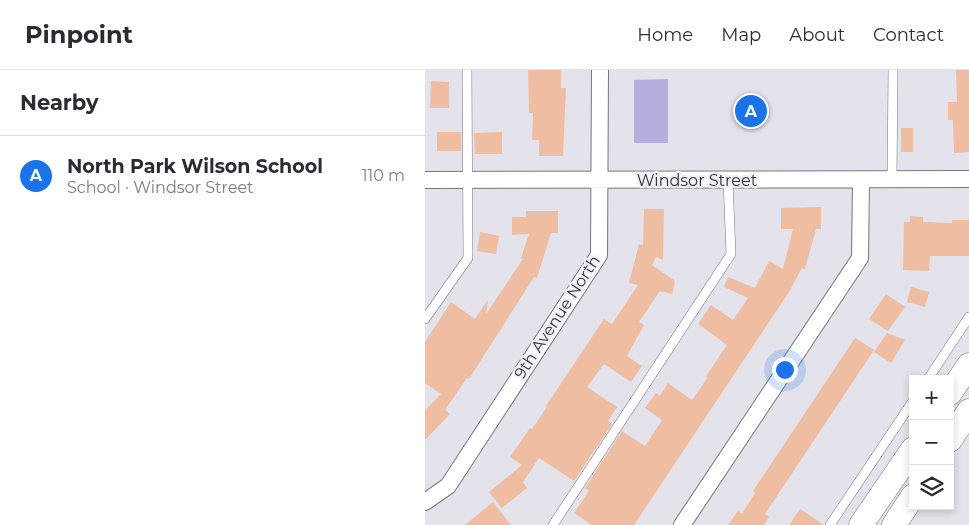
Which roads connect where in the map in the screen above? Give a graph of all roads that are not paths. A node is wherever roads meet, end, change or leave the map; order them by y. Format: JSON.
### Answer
{"nodes":[{"id":1,"x":467,"y":70,"type":"edge"},
{"id":2,"x":599,"y":70,"type":"edge"},
{"id":3,"x":893,"y":70,"type":"edge"},
{"id":4,"x":969,"y":179,"type":"edge"},
{"id":5,"x":425,"y":180,"type":"edge"},
{"id":6,"x":600,"y":180,"type":"junction"},
{"id":7,"x":892,"y":180,"type":"junction"},
{"id":8,"x":468,"y":181,"type":"junction"},
{"id":9,"x":728,"y":181,"type":"junction"},
{"id":10,"x":861,"y":181,"type":"junction"},
{"id":11,"x":969,"y":317,"type":"edge"},
{"id":12,"x":425,"y":319,"type":"edge"},
{"id":13,"x":969,"y":365,"type":"edge"},
{"id":14,"x":931,"y":375,"type":"edge"},
{"id":15,"x":954,"y":387,"type":"edge"},
{"id":16,"x":909,"y":407,"type":"edge"},
{"id":17,"x":969,"y":411,"type":"edge"},
{"id":18,"x":954,"y":434,"type":"edge"},
{"id":19,"x":909,"y":454,"type":"edge"},
{"id":20,"x":425,"y":502,"type":"edge"},
{"id":21,"x":909,"y":502,"type":"edge"},
{"id":22,"x":553,"y":525,"type":"edge"},
{"id":23,"x":682,"y":525,"type":"edge"},
{"id":24,"x":830,"y":525,"type":"edge"},
{"id":25,"x":861,"y":525,"type":"edge"},
{"id":26,"x":894,"y":525,"type":"edge"}],
"edges":[{"from":1,"to":8,"type":"lane"},
{"from":2,"to":6,"type":"street","name":"9th Avenue North"},
{"from":3,"to":7,"type":"lane"},
{"from":4,"to":7,"type":"street","name":"Windsor Street"},
{"from":5,"to":8,"type":"street","name":"Windsor Street"},
{"from":6,"to":8,"type":"street","name":"Windsor Street"},
{"from":6,"to":9,"type":"street","name":"Windsor Street"},
{"from":6,"to":20,"type":"street","name":"9th Avenue North"},
{"from":7,"to":10,"type":"street","name":"Windsor Street"},
{"from":8,"to":12,"type":"lane"},
{"from":9,"to":10,"type":"street","name":"Windsor Street"},
{"from":9,"to":22,"type":"lane"},
{"from":10,"to":23,"type":"street"},
{"from":11,"to":14,"type":"lane"},
{"from":13,"to":15,"type":"main road"},
{"from":16,"to":24,"type":"lane"},
{"from":17,"to":18,"type":"main road"},
{"from":19,"to":25,"type":"main road"},
{"from":21,"to":26,"type":"main road"}]}
